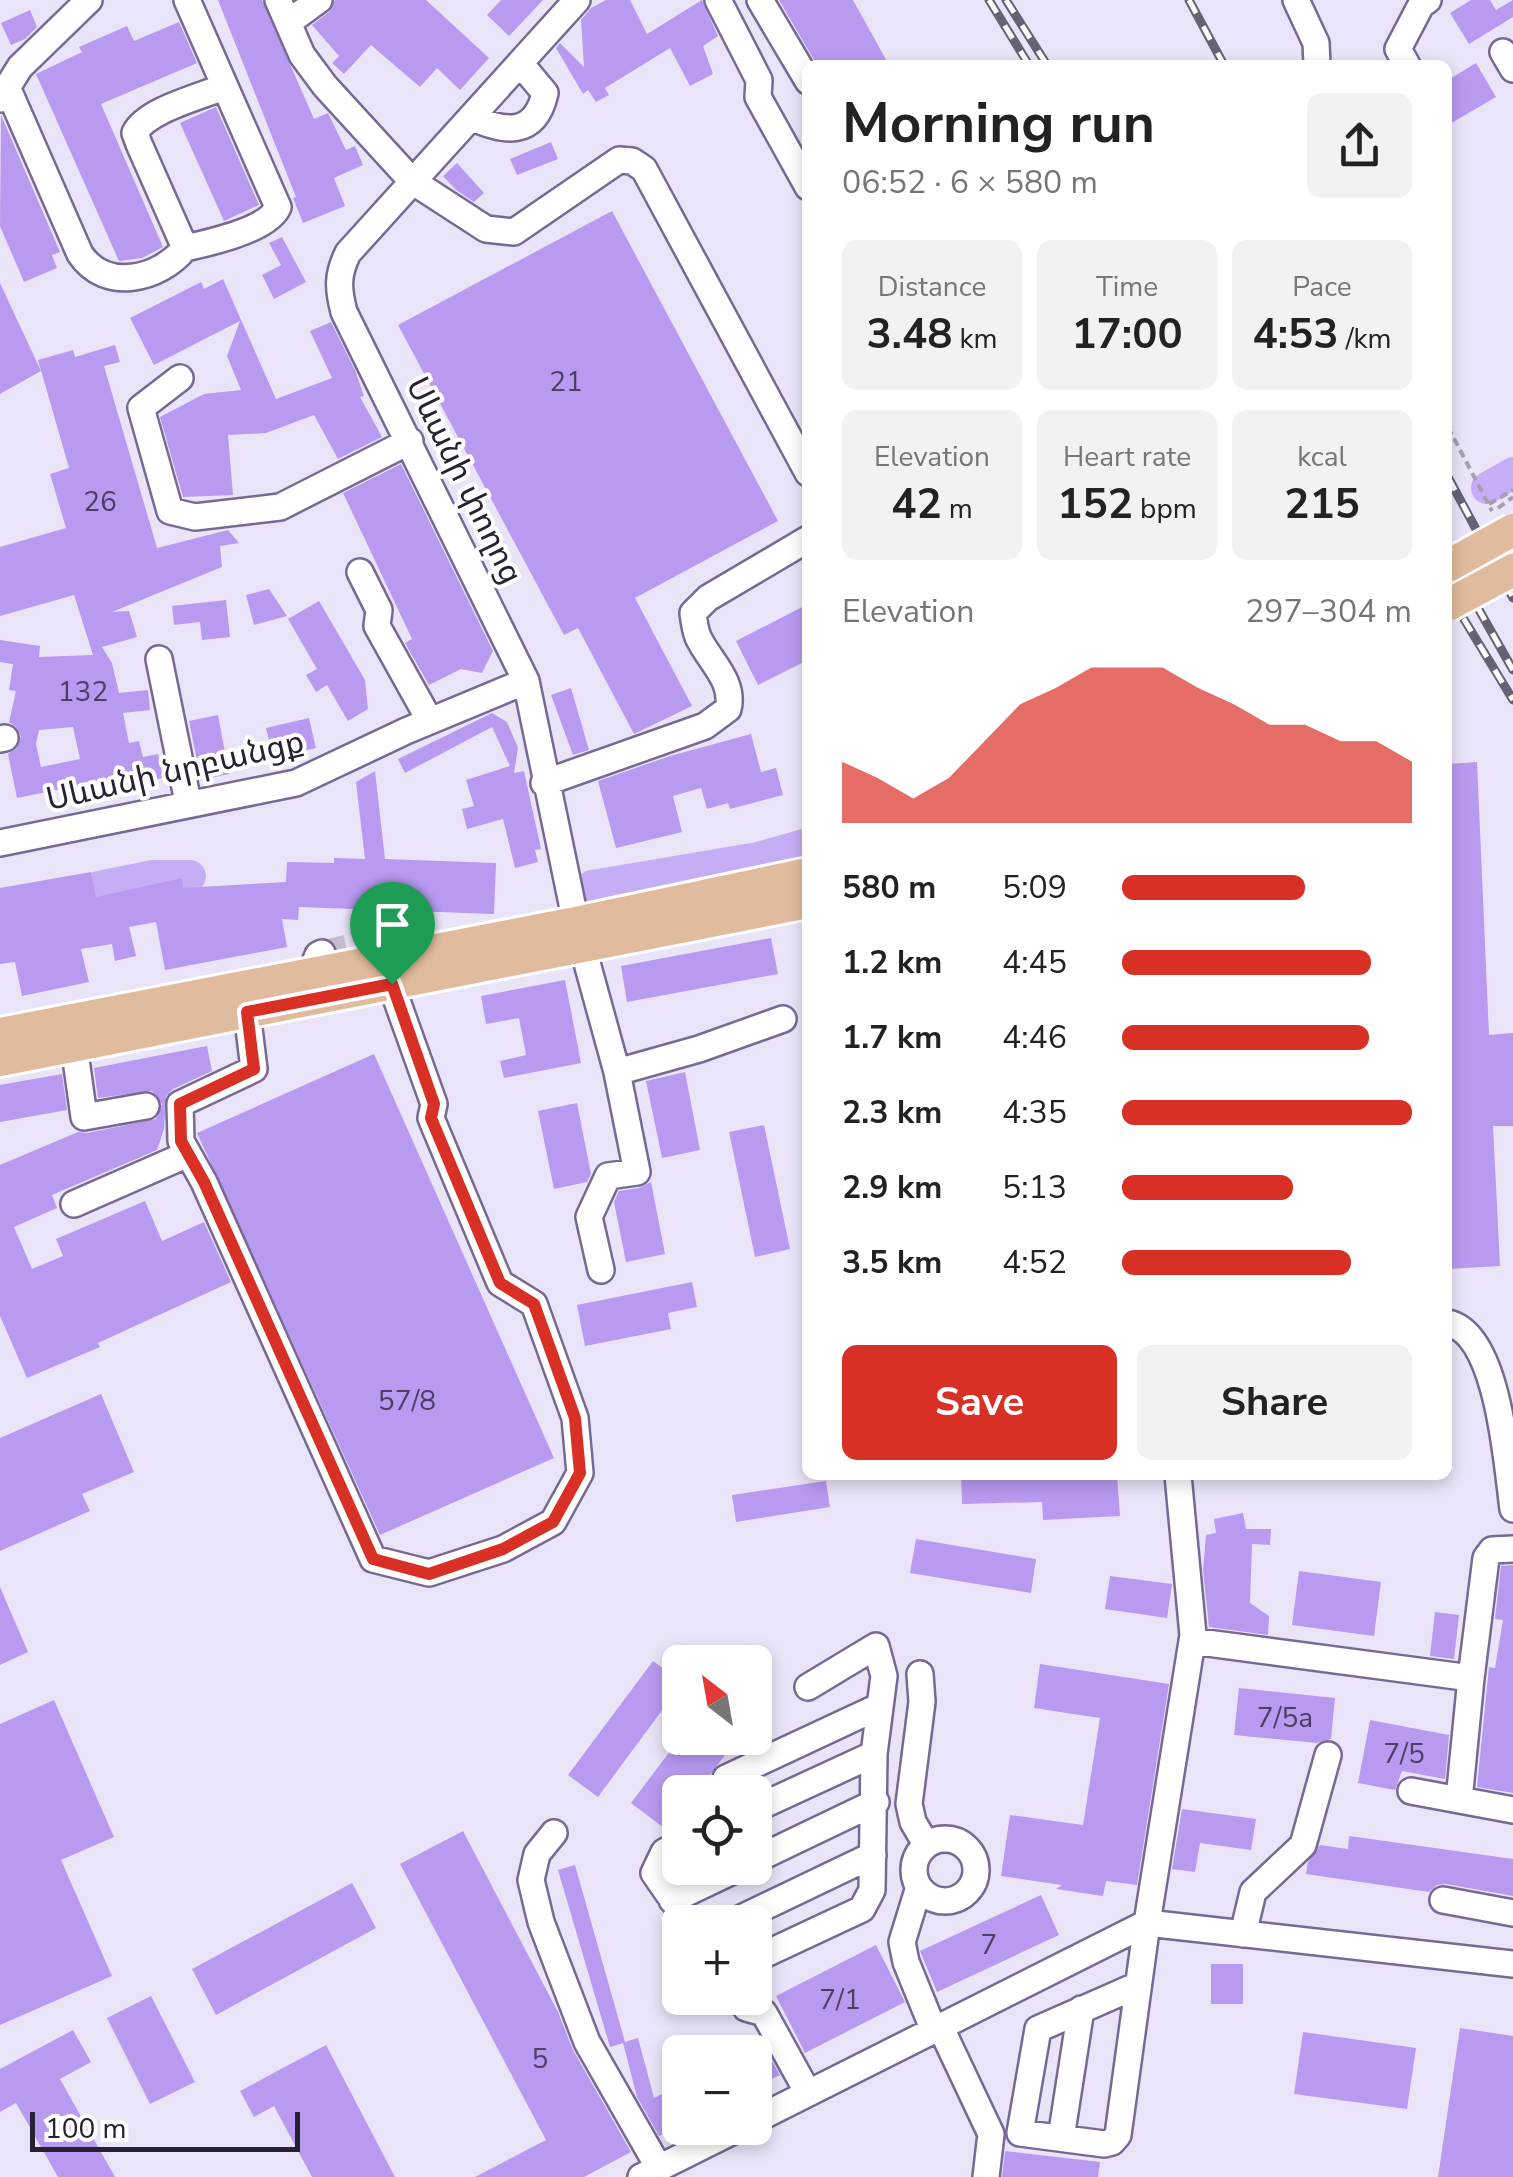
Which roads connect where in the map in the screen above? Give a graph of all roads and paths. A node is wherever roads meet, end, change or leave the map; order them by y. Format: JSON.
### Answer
{"nodes":[{"id":1,"x":89,"y":0,"type":"edge"},
{"id":2,"x":187,"y":0,"type":"edge"},
{"id":3,"x":319,"y":0,"type":"edge"},
{"id":4,"x":578,"y":0,"type":"edge"},
{"id":5,"x":718,"y":0,"type":"edge"},
{"id":6,"x":760,"y":0,"type":"edge"},
{"id":7,"x":1296,"y":0,"type":"edge"},
{"id":8,"x":1428,"y":0,"type":"edge"},
{"id":9,"x":284,"y":11,"type":"edge"},
{"id":10,"x":1317,"y":60,"type":"edge"},
{"id":11,"x":1405,"y":60,"type":"edge"},
{"id":12,"x":520,"y":63,"type":"junction"},
{"id":13,"x":802,"y":71,"type":"edge"},
{"id":14,"x":224,"y":87,"type":"junction"},
{"id":15,"x":4,"y":93,"type":"edge"},
{"id":16,"x":471,"y":117,"type":"junction"},
{"id":17,"x":802,"y":176,"type":"edge"},
{"id":18,"x":412,"y":180,"type":"junction"},
{"id":19,"x":185,"y":248,"type":"junction"},
{"id":20,"x":180,"y":378,"type":"dead end"},
{"id":21,"x":1452,"y":435,"type":"edge"},
{"id":22,"x":410,"y":441,"type":"junction"},
{"id":23,"x":802,"y":462,"type":"edge"},
{"id":24,"x":1513,"y":494,"type":"edge"},
{"id":25,"x":1489,"y":504,"type":"junction"},
{"id":26,"x":1502,"y":519,"type":"edge"},
{"id":27,"x":802,"y":543,"type":"edge"},
{"id":28,"x":1452,"y":563,"type":"edge"},
{"id":29,"x":1513,"y":570,"type":"edge"},
{"id":30,"x":360,"y":572,"type":"dead end"},
{"id":31,"x":1452,"y":603,"type":"edge"},
{"id":32,"x":158,"y":658,"type":"dead end"},
{"id":33,"x":526,"y":681,"type":"junction"},
{"id":34,"x":430,"y":721,"type":"junction"},
{"id":35,"x":544,"y":783,"type":"junction"},
{"id":36,"x":188,"y":802,"type":"junction"},
{"id":37,"x":0,"y":843,"type":"edge"},
{"id":38,"x":802,"y":876,"type":"edge"},
{"id":39,"x":802,"y":903,"type":"edge"},
{"id":40,"x":579,"y":935,"type":"junction"},
{"id":41,"x":370,"y":965,"type":"junction"},
{"id":42,"x":247,"y":1012,"type":"junction"},
{"id":43,"x":783,"y":1019,"type":"dead end"},
{"id":44,"x":0,"y":1034,"type":"edge"},
{"id":45,"x":74,"y":1045,"type":"junction"},
{"id":46,"x":0,"y":1060,"type":"edge"},
{"id":47,"x":617,"y":1072,"type":"junction"},
{"id":48,"x":146,"y":1106,"type":"dead end"},
{"id":49,"x":188,"y":1154,"type":"junction"},
{"id":50,"x":74,"y":1204,"type":"dead end"},
{"id":51,"x":601,"y":1270,"type":"dead end"},
{"id":52,"x":1452,"y":1324,"type":"edge"},
{"id":53,"x":1178,"y":1480,"type":"edge"},
{"id":54,"x":1513,"y":1510,"type":"edge"},
{"id":55,"x":1513,"y":1549,"type":"edge"},
{"id":56,"x":1192,"y":1641,"type":"junction"},
{"id":57,"x":920,"y":1674,"type":"dead end"},
{"id":58,"x":1471,"y":1678,"type":"junction"},
{"id":59,"x":808,"y":1687,"type":"dead end"},
{"id":60,"x":880,"y":1706,"type":"junction"},
{"id":61,"x":874,"y":1754,"type":"junction"},
{"id":62,"x":1328,"y":1755,"type":"dead end"},
{"id":63,"x":732,"y":1775,"type":"edge"},
{"id":64,"x":1412,"y":1791,"type":"dead end"},
{"id":65,"x":1459,"y":1800,"type":"junction"},
{"id":66,"x":772,"y":1801,"type":"edge"},
{"id":67,"x":876,"y":1802,"type":"junction"},
{"id":68,"x":1513,"y":1810,"type":"edge"},
{"id":69,"x":554,"y":1833,"type":"dead end"},
{"id":70,"x":926,"y":1844,"type":"junction"},
{"id":71,"x":772,"y":1852,"type":"edge"},
{"id":72,"x":874,"y":1855,"type":"junction"},
{"id":73,"x":662,"y":1856,"type":"edge"},
{"id":74,"x":662,"y":1884,"type":"edge"},
{"id":75,"x":662,"y":1885,"type":"edge"},
{"id":76,"x":703,"y":1885,"type":"edge"},
{"id":77,"x":918,"y":1890,"type":"junction"},
{"id":78,"x":672,"y":1900,"type":"junction"},
{"id":79,"x":1442,"y":1900,"type":"dead end"},
{"id":80,"x":676,"y":1905,"type":"edge"},
{"id":81,"x":769,"y":1905,"type":"edge"},
{"id":82,"x":1513,"y":1913,"type":"edge"},
{"id":83,"x":1146,"y":1923,"type":"junction"},
{"id":84,"x":1243,"y":1934,"type":"junction"},
{"id":85,"x":772,"y":1951,"type":"edge"},
{"id":86,"x":1513,"y":1964,"type":"edge"},
{"id":87,"x":1138,"y":1985,"type":"junction"},
{"id":88,"x":1082,"y":2009,"type":"junction"},
{"id":89,"x":765,"y":2015,"type":"edge"},
{"id":90,"x":938,"y":2029,"type":"junction"},
{"id":91,"x":808,"y":2093,"type":"junction"},
{"id":92,"x":772,"y":2111,"type":"edge"},
{"id":93,"x":1061,"y":2138,"type":"junction"},
{"id":94,"x":705,"y":2145,"type":"edge"},
{"id":95,"x":650,"y":2172,"type":"edge"},
{"id":96,"x":986,"y":2177,"type":"edge"}],
"edges":[{"from":1,"to":15,"type":"street"},
{"from":2,"to":14,"type":"street"},
{"from":3,"to":9,"type":"street"},
{"from":4,"to":12,"type":"street","name":"Սևանի փողոց"},
{"from":5,"to":17,"type":"street"},
{"from":6,"to":13,"type":"street"},
{"from":7,"to":10,"type":"street"},
{"from":8,"to":11,"type":"street"},
{"from":9,"to":18,"type":"street"},
{"from":12,"to":16,"type":"street","name":"Սևանի փողոց"},
{"from":12,"to":16,"type":"street"},
{"from":14,"to":19,"type":"street"},
{"from":14,"to":19,"type":"street"},
{"from":15,"to":19,"type":"street"},
{"from":16,"to":18,"type":"street","name":"Սևանի փողոց"},
{"from":18,"to":22,"type":"street","name":"Սևանի փողոց"},
{"from":18,"to":23,"type":"street"},
{"from":20,"to":22,"type":"street"},
{"from":21,"to":25,"type":"path"},
{"from":22,"to":33,"type":"street","name":"Սևանի փողոց"},
{"from":24,"to":25,"type":"path"},
{"from":24,"to":26,"type":"path"},
{"from":25,"to":26,"type":"path"},
{"from":26,"to":28,"type":"main road","bridge":true},
{"from":27,"to":35,"type":"street"},
{"from":29,"to":31,"type":"main road","bridge":true},
{"from":30,"to":34,"type":"street"},
{"from":32,"to":36,"type":"street"},
{"from":33,"to":34,"type":"street","name":"Սևանի նրբանցք"},
{"from":33,"to":35,"type":"street","name":"Սևանի փողոց"},
{"from":34,"to":36,"type":"street","name":"Սևանի նրբանցք"},
{"from":35,"to":40,"type":"street","name":"Սևանի փողոց"},
{"from":36,"to":37,"type":"street","name":"Սևանի նրբանցք"},
{"from":38,"to":40,"type":"main road"},
{"from":39,"to":40,"type":"main road"},
{"from":40,"to":41,"type":"main road"},
{"from":40,"to":47,"type":"street","name":"Սևանի փողոց"},
{"from":41,"to":42,"type":"main road"},
{"from":41,"to":44,"type":"main road"},
{"from":41,"to":49,"type":"street"},
{"from":42,"to":45,"type":"main road"},
{"from":42,"to":49,"type":"street"},
{"from":43,"to":47,"type":"street"},
{"from":45,"to":46,"type":"main road"},
{"from":45,"to":48,"type":"street"},
{"from":47,"to":51,"type":"street","name":"Սևանի փողոց"},
{"from":49,"to":50,"type":"street"},
{"from":52,"to":54,"type":"street"},
{"from":53,"to":56,"type":"street"},
{"from":55,"to":58,"type":"street"},
{"from":56,"to":58,"type":"street"},
{"from":56,"to":83,"type":"street"},
{"from":57,"to":70,"type":"street"},
{"from":58,"to":65,"type":"street"},
{"from":59,"to":60,"type":"street"},
{"from":60,"to":61,"type":"street"},
{"from":60,"to":63,"type":"street"},
{"from":61,"to":66,"type":"street"},
{"from":61,"to":67,"type":"street"},
{"from":62,"to":84,"type":"street"},
{"from":64,"to":65,"type":"street"},
{"from":65,"to":68,"type":"street"},
{"from":67,"to":71,"type":"street"},
{"from":67,"to":72,"type":"street"},
{"from":69,"to":95,"type":"street"},
{"from":70,"to":77,"type":"street"},
{"from":70,"to":77,"type":"street"},
{"from":72,"to":81,"type":"street"},
{"from":72,"to":85,"type":"street"},
{"from":73,"to":74,"type":"street"},
{"from":75,"to":78,"type":"street"},
{"from":76,"to":78,"type":"street"},
{"from":77,"to":90,"type":"street"},
{"from":78,"to":80,"type":"street"},
{"from":79,"to":82,"type":"street"},
{"from":83,"to":84,"type":"street"},
{"from":83,"to":87,"type":"street"},
{"from":83,"to":90,"type":"street"},
{"from":84,"to":86,"type":"street"},
{"from":87,"to":88,"type":"street"},
{"from":87,"to":93,"type":"street"},
{"from":88,"to":93,"type":"street"},
{"from":88,"to":93,"type":"street"},
{"from":89,"to":91,"type":"street"},
{"from":90,"to":91,"type":"street"},
{"from":90,"to":96,"type":"street"},
{"from":91,"to":92,"type":"street"},
{"from":94,"to":95,"type":"street"}]}
